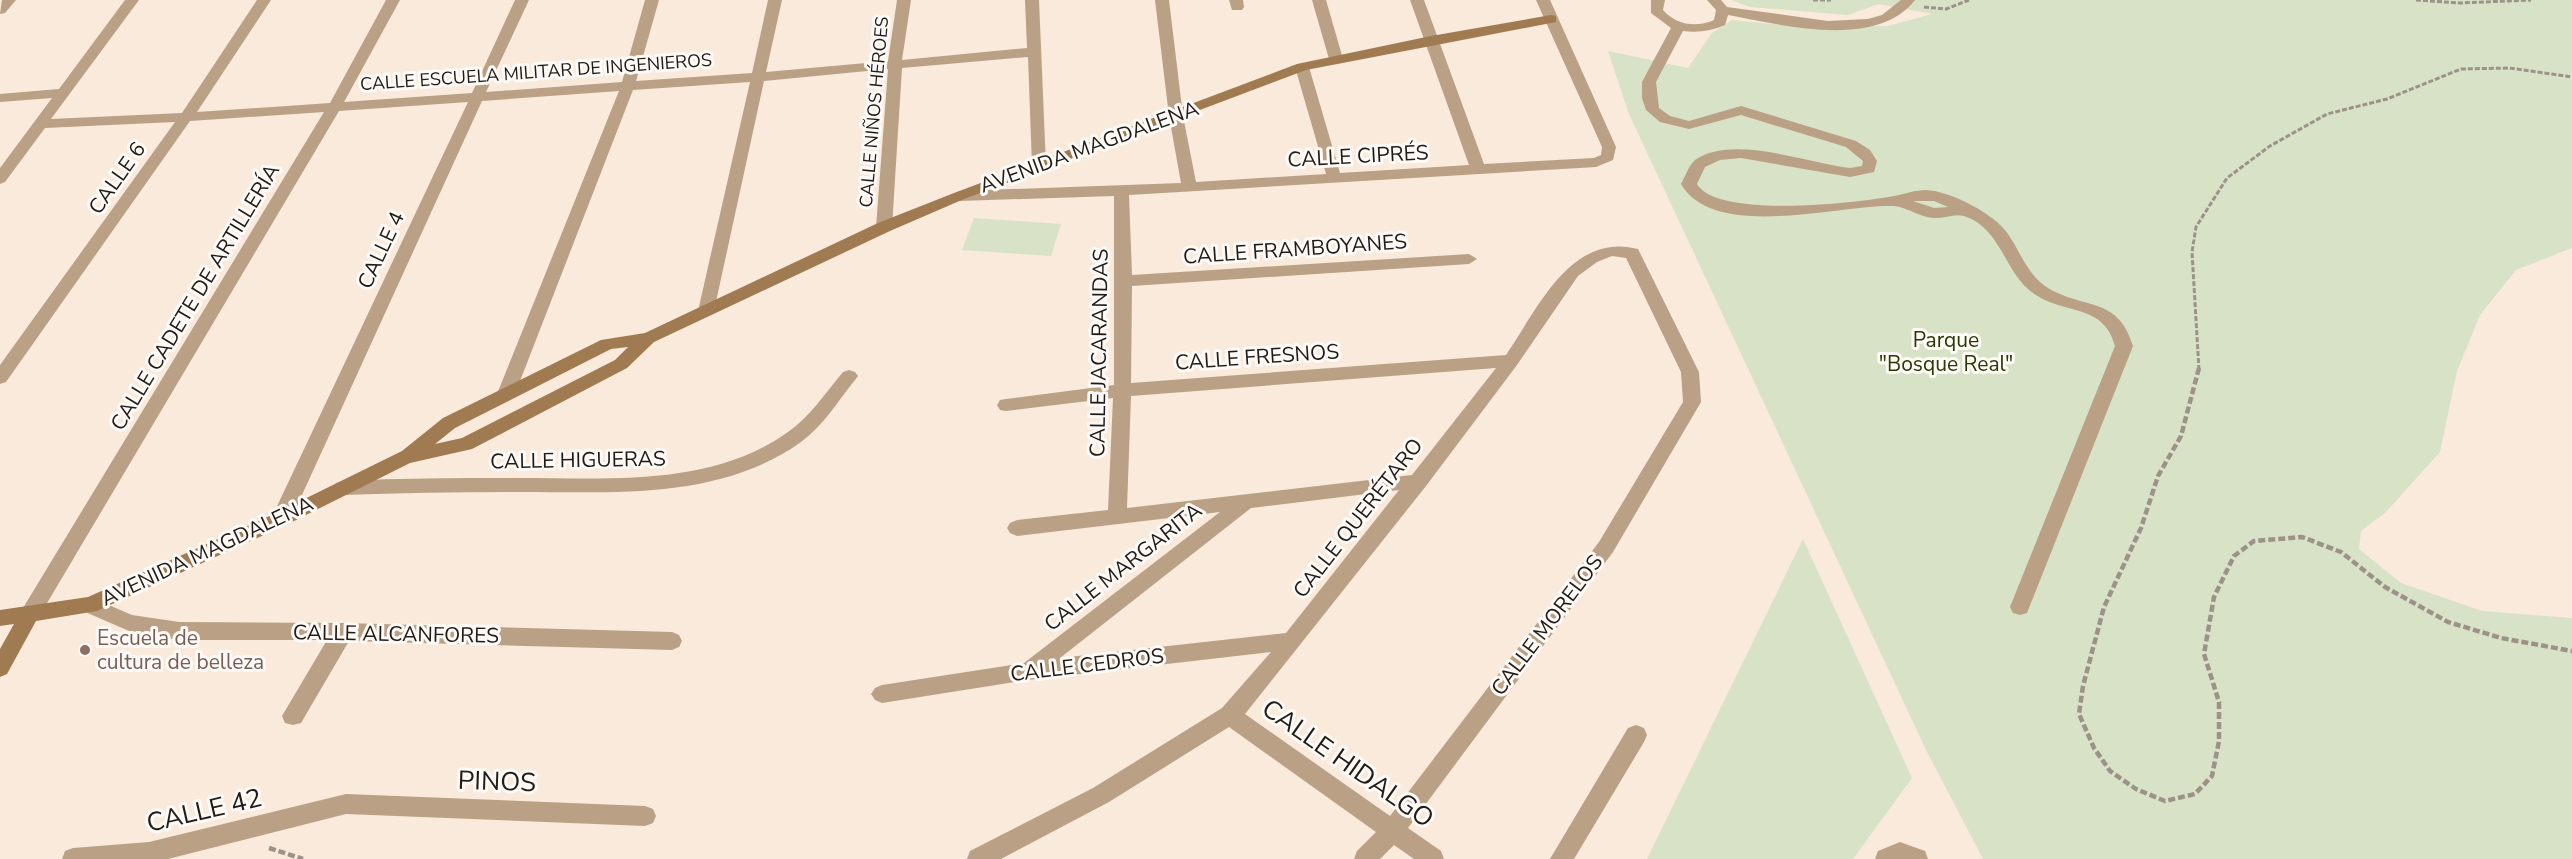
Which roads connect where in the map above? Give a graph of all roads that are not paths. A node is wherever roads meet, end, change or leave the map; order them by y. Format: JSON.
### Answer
{"nodes":[{"id":1,"x":9,"y":0,"type":"edge"},
{"id":2,"x":132,"y":0,"type":"edge"},
{"id":3,"x":264,"y":0,"type":"edge"},
{"id":4,"x":393,"y":0,"type":"edge"},
{"id":5,"x":522,"y":0,"type":"edge"},
{"id":6,"x":652,"y":0,"type":"edge"},
{"id":7,"x":775,"y":0,"type":"edge"},
{"id":8,"x":904,"y":0,"type":"edge"},
{"id":9,"x":1032,"y":0,"type":"edge"},
{"id":10,"x":1162,"y":0,"type":"edge"},
{"id":11,"x":1319,"y":0,"type":"edge"},
{"id":12,"x":1417,"y":0,"type":"edge"},
{"id":13,"x":1543,"y":0,"type":"edge"},
{"id":14,"x":1659,"y":0,"type":"edge"},
{"id":15,"x":1907,"y":1,"type":"edge"},
{"id":16,"x":1718,"y":5,"type":"edge"},
{"id":17,"x":0,"y":10,"type":"edge"},
{"id":18,"x":1551,"y":19,"type":"junction"},
{"id":19,"x":1678,"y":26,"type":"junction"},
{"id":20,"x":1431,"y":40,"type":"junction"},
{"id":21,"x":1032,"y":52,"type":"junction"},
{"id":22,"x":1336,"y":59,"type":"junction"},
{"id":23,"x":895,"y":63,"type":"junction"},
{"id":24,"x":1302,"y":67,"type":"junction"},
{"id":25,"x":759,"y":77,"type":"junction"},
{"id":26,"x":628,"y":85,"type":"junction"},
{"id":27,"x":65,"y":93,"type":"junction"},
{"id":28,"x":479,"y":95,"type":"junction"},
{"id":29,"x":0,"y":98,"type":"edge"},
{"id":30,"x":335,"y":106,"type":"junction"},
{"id":31,"x":1176,"y":116,"type":"junction"},
{"id":32,"x":186,"y":117,"type":"junction"},
{"id":33,"x":42,"y":124,"type":"junction"},
{"id":34,"x":1039,"y":166,"type":"junction"},
{"id":35,"x":1479,"y":171,"type":"junction"},
{"id":36,"x":1334,"y":177,"type":"junction"},
{"id":37,"x":0,"y":179,"type":"edge"},
{"id":38,"x":1189,"y":186,"type":"junction"},
{"id":39,"x":1121,"y":191,"type":"junction"},
{"id":40,"x":959,"y":196,"type":"junction"},
{"id":41,"x":884,"y":227,"type":"junction"},
{"id":42,"x":1469,"y":260,"type":"dead end"},
{"id":43,"x":1124,"y":280,"type":"junction"},
{"id":44,"x":706,"y":311,"type":"junction"},
{"id":45,"x":648,"y":338,"type":"junction"},
{"id":46,"x":1511,"y":361,"type":"junction"},
{"id":47,"x":1690,"y":372,"type":"joint"},
{"id":48,"x":849,"y":376,"type":"dead end"},
{"id":49,"x":0,"y":378,"type":"edge"},
{"id":50,"x":1123,"y":390,"type":"junction"},
{"id":51,"x":506,"y":394,"type":"junction"},
{"id":52,"x":1006,"y":405,"type":"dead end"},
{"id":53,"x":406,"y":457,"type":"junction"},
{"id":54,"x":1419,"y":481,"type":"junction"},
{"id":55,"x":343,"y":488,"type":"junction"},
{"id":56,"x":1248,"y":500,"type":"junction"},
{"id":57,"x":1117,"y":515,"type":"junction"},
{"id":58,"x":281,"y":519,"type":"junction"},
{"id":59,"x":1017,"y":528,"type":"dead end"},
{"id":60,"x":90,"y":604,"type":"junction"},
{"id":61,"x":2020,"y":607,"type":"dead end"},
{"id":62,"x":30,"y":614,"type":"junction"},
{"id":63,"x":0,"y":618,"type":"edge"},
{"id":64,"x":344,"y":632,"type":"junction"},
{"id":65,"x":1293,"y":640,"type":"junction"},
{"id":66,"x":672,"y":641,"type":"dead end"},
{"id":67,"x":0,"y":668,"type":"edge"},
{"id":68,"x":1028,"y":671,"type":"junction"},
{"id":69,"x":882,"y":694,"type":"dead end"},
{"id":70,"x":1230,"y":714,"type":"junction"},
{"id":71,"x":293,"y":716,"type":"dead end"},
{"id":72,"x":1636,"y":735,"type":"dead end"},
{"id":73,"x":346,"y":804,"type":"joint"},
{"id":74,"x":645,"y":816,"type":"dead end"},
{"id":75,"x":1393,"y":830,"type":"junction"},
{"id":76,"x":73,"y":859,"type":"edge"},
{"id":77,"x":978,"y":859,"type":"edge"},
{"id":78,"x":1365,"y":859,"type":"edge"},
{"id":79,"x":1433,"y":859,"type":"edge"},
{"id":80,"x":1561,"y":859,"type":"edge"},
{"id":81,"x":1886,"y":859,"type":"edge"},
{"id":82,"x":1917,"y":859,"type":"edge"}],
"edges":[{"from":1,"to":17,"type":"street"},
{"from":2,"to":27,"type":"street"},
{"from":3,"to":32,"type":"street","name":"CALLE 6"},
{"from":4,"to":30,"type":"street","name":"CALLE CADETE DE ARTILLERÍA"},
{"from":5,"to":28,"type":"street","name":"CALLE 4"},
{"from":6,"to":26,"type":"street"},
{"from":7,"to":25,"type":"street"},
{"from":8,"to":23,"type":"street","name":"CALLE NIÑOS HÉROES"},
{"from":9,"to":21,"type":"street"},
{"from":10,"to":31,"type":"street"},
{"from":11,"to":22,"type":"street"},
{"from":12,"to":20,"type":"street"},
{"from":13,"to":18,"type":"street"},
{"from":14,"to":19,"type":"street"},
{"from":15,"to":16,"type":"street"},
{"from":16,"to":19,"type":"street"},
{"from":18,"to":20,"type":"main road","name":"AVENIDA MAGDALENA"},
{"from":18,"to":35,"type":"street","name":"CALLE CIPRÉS"},
{"from":19,"to":61,"type":"street"},
{"from":20,"to":22,"type":"main road","name":"AVENIDA MAGDALENA"},
{"from":20,"to":35,"type":"street"},
{"from":21,"to":23,"type":"street","name":"CALLE ESCUELA MILITAR DE INGENIEROS"},
{"from":21,"to":34,"type":"street"},
{"from":22,"to":24,"type":"main road","name":"AVENIDA MAGDALENA"},
{"from":23,"to":25,"type":"street","name":"CALLE ESCUELA MILITAR DE INGENIEROS"},
{"from":23,"to":41,"type":"street","name":"CALLE NIÑOS HÉROES"},
{"from":24,"to":31,"type":"main road","name":"AVENIDA MAGDALENA"},
{"from":24,"to":36,"type":"street"},
{"from":25,"to":26,"type":"street","name":"CALLE ESCUELA MILITAR DE INGENIEROS"},
{"from":25,"to":44,"type":"street"},
{"from":26,"to":28,"type":"street","name":"CALLE ESCUELA MILITAR DE INGENIEROS"},
{"from":26,"to":51,"type":"street"},
{"from":27,"to":29,"type":"street"},
{"from":27,"to":33,"type":"street"},
{"from":28,"to":30,"type":"street","name":"CALLE ESCUELA MILITAR DE INGENIEROS"},
{"from":28,"to":58,"type":"street","name":"CALLE 4"},
{"from":30,"to":32,"type":"street","name":"CALLE ESCUELA MILITAR DE INGENIEROS"},
{"from":30,"to":62,"type":"street","name":"CALLE CADETE DE ARTILLERÍA"},
{"from":31,"to":34,"type":"main road","name":"AVENIDA MAGDALENA"},
{"from":31,"to":38,"type":"street"},
{"from":32,"to":33,"type":"street","name":"CALLE ESCUELA MILITAR DE INGENIEROS"},
{"from":32,"to":49,"type":"street","name":"CALLE 6"},
{"from":33,"to":37,"type":"street"},
{"from":34,"to":40,"type":"main road","name":"AVENIDA MAGDALENA"},
{"from":35,"to":36,"type":"street","name":"CALLE CIPRÉS"},
{"from":36,"to":38,"type":"street","name":"CALLE CIPRÉS"},
{"from":38,"to":39,"type":"street","name":"CALLE CIPRÉS"},
{"from":39,"to":40,"type":"street","name":"CALLE CIPRÉS"},
{"from":39,"to":43,"type":"street","name":"CALLE JACARANDAS"},
{"from":40,"to":41,"type":"main road","name":"AVENIDA MAGDALENA"},
{"from":41,"to":44,"type":"main road","name":"AVENIDA MAGDALENA"},
{"from":42,"to":43,"type":"street","name":"CALLE FRAMBOYANES"},
{"from":43,"to":50,"type":"street","name":"CALLE JACARANDAS"},
{"from":44,"to":45,"type":"main road","name":"AVENIDA MAGDALENA"},
{"from":45,"to":51,"type":"main road","name":"AVENIDA MAGDALENA"},
{"from":45,"to":53,"type":"main road","name":"AVENIDA MAGDALENA"},
{"from":46,"to":47,"type":"street","name":"CALLE QUERÉTARO"},
{"from":46,"to":50,"type":"street","name":"CALLE FRESNOS"},
{"from":46,"to":54,"type":"street","name":"CALLE QUERÉTARO"},
{"from":47,"to":75,"type":"street","name":"CALLE MORELOS"},
{"from":48,"to":55,"type":"street","name":"CALLE HIGUERAS"},
{"from":50,"to":52,"type":"street","name":"CALLE FRESNOS"},
{"from":50,"to":57,"type":"street","name":"CALLE JACARANDAS"},
{"from":51,"to":53,"type":"main road","name":"AVENIDA MAGDALENA"},
{"from":53,"to":55,"type":"main road","name":"AVENIDA MAGDALENA"},
{"from":54,"to":56,"type":"street"},
{"from":54,"to":65,"type":"street","name":"CALLE QUERÉTARO"},
{"from":55,"to":58,"type":"main road","name":"AVENIDA MAGDALENA"},
{"from":56,"to":57,"type":"street"},
{"from":56,"to":68,"type":"street","name":"CALLE MARGARITA"},
{"from":57,"to":59,"type":"street"},
{"from":58,"to":60,"type":"main road","name":"AVENIDA MAGDALENA"},
{"from":60,"to":62,"type":"main road","name":"AVENIDA MAGDALENA"},
{"from":60,"to":64,"type":"street","name":"CALLE ALCANFORES"},
{"from":62,"to":63,"type":"main road","name":"AVENIDA MAGDALENA"},
{"from":62,"to":67,"type":"main road"},
{"from":64,"to":66,"type":"street","name":"CALLE ALCANFORES"},
{"from":64,"to":71,"type":"street"},
{"from":65,"to":68,"type":"street","name":"CALLE CEDROS"},
{"from":65,"to":70,"type":"street","name":"CALLE QUERÉTARO"},
{"from":68,"to":69,"type":"street","name":"CALLE CEDROS"},
{"from":70,"to":75,"type":"street","name":"CALLE HIDALGO"},
{"from":70,"to":77,"type":"street","name":"CALLE QUERÉTARO"},
{"from":72,"to":80,"type":"street"},
{"from":73,"to":74,"type":"street","name":"PINOS"},
{"from":73,"to":76,"type":"street","name":"CALLE 42"},
{"from":75,"to":78,"type":"street","name":"CALLE MORELOS"},
{"from":75,"to":79,"type":"street","name":"CALLE HIDALGO"},
{"from":81,"to":82,"type":"street"}]}
